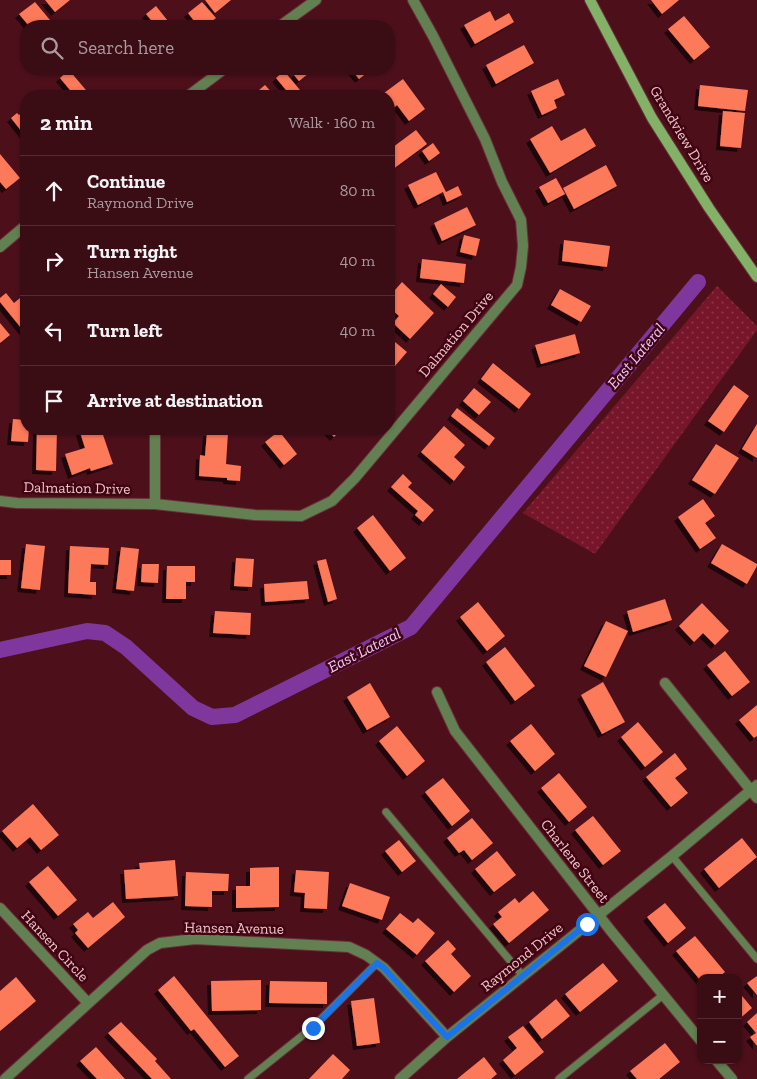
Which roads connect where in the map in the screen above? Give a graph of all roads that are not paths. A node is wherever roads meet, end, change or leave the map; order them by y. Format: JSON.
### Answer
{"nodes":[{"id":1,"x":316,"y":0,"type":"edge"},
{"id":2,"x":413,"y":0,"type":"edge"},
{"id":3,"x":590,"y":0,"type":"edge"},
{"id":4,"x":288,"y":20,"type":"edge"},
{"id":5,"x":216,"y":75,"type":"edge"},
{"id":6,"x":196,"y":90,"type":"edge"},
{"id":7,"x":20,"y":230,"type":"edge"},
{"id":8,"x":0,"y":247,"type":"edge"},
{"id":9,"x":757,"y":277,"type":"edge"},
{"id":10,"x":395,"y":430,"type":"edge"},
{"id":11,"x":155,"y":435,"type":"edge"},
{"id":12,"x":391,"y":435,"type":"edge"},
{"id":13,"x":0,"y":501,"type":"edge"},
{"id":14,"x":155,"y":504,"type":"junction"},
{"id":15,"x":665,"y":683,"type":"dead end"},
{"id":16,"x":437,"y":692,"type":"dead end"},
{"id":17,"x":755,"y":791,"type":"edge"},
{"id":18,"x":386,"y":812,"type":"dead end"},
{"id":19,"x":672,"y":856,"type":"junction"},
{"id":20,"x":0,"y":908,"type":"edge"},
{"id":21,"x":598,"y":915,"type":"junction"},
{"id":22,"x":757,"y":959,"type":"edge"},
{"id":23,"x":377,"y":963,"type":"junction"},
{"id":24,"x":522,"y":976,"type":"junction"},
{"id":25,"x":663,"y":995,"type":"junction"},
{"id":26,"x":88,"y":1003,"type":"junction"},
{"id":27,"x":447,"y":1037,"type":"junction"},
{"id":28,"x":697,"y":1037,"type":"edge"},
{"id":29,"x":718,"y":1064,"type":"edge"},
{"id":30,"x":726,"y":1077,"type":"edge"},
{"id":31,"x":5,"y":1079,"type":"edge"},
{"id":32,"x":248,"y":1079,"type":"edge"},
{"id":33,"x":400,"y":1079,"type":"edge"},
{"id":34,"x":559,"y":1079,"type":"edge"}],
"edges":[{"from":1,"to":4,"type":"street"},
{"from":2,"to":10,"type":"street","name":"Dalmation Drive"},
{"from":3,"to":9,"type":"street","name":"Grandview Drive"},
{"from":5,"to":6,"type":"street"},
{"from":7,"to":8,"type":"street"},
{"from":11,"to":14,"type":"street"},
{"from":12,"to":14,"type":"street","name":"Dalmation Drive"},
{"from":13,"to":14,"type":"street","name":"Dalmation Drive"},
{"from":15,"to":17,"type":"street"},
{"from":16,"to":21,"type":"street","name":"Charlene Street"},
{"from":17,"to":19,"type":"street","name":"Raymond Drive"},
{"from":18,"to":24,"type":"lane"},
{"from":19,"to":21,"type":"street","name":"Raymond Drive"},
{"from":19,"to":22,"type":"lane"},
{"from":20,"to":26,"type":"street","name":"Hansen Circle"},
{"from":21,"to":24,"type":"street","name":"Raymond Drive"},
{"from":21,"to":25,"type":"street","name":"Charlene Street"},
{"from":23,"to":26,"type":"street","name":"Hansen Avenue"},
{"from":23,"to":27,"type":"street","name":"Hansen Avenue"},
{"from":23,"to":32,"type":"lane"},
{"from":24,"to":27,"type":"street","name":"Raymond Drive"},
{"from":25,"to":28,"type":"street","name":"Charlene Street"},
{"from":25,"to":34,"type":"lane"},
{"from":26,"to":31,"type":"street","name":"Hansen Avenue"},
{"from":27,"to":33,"type":"street","name":"Raymond Drive"},
{"from":29,"to":30,"type":"street"}]}
